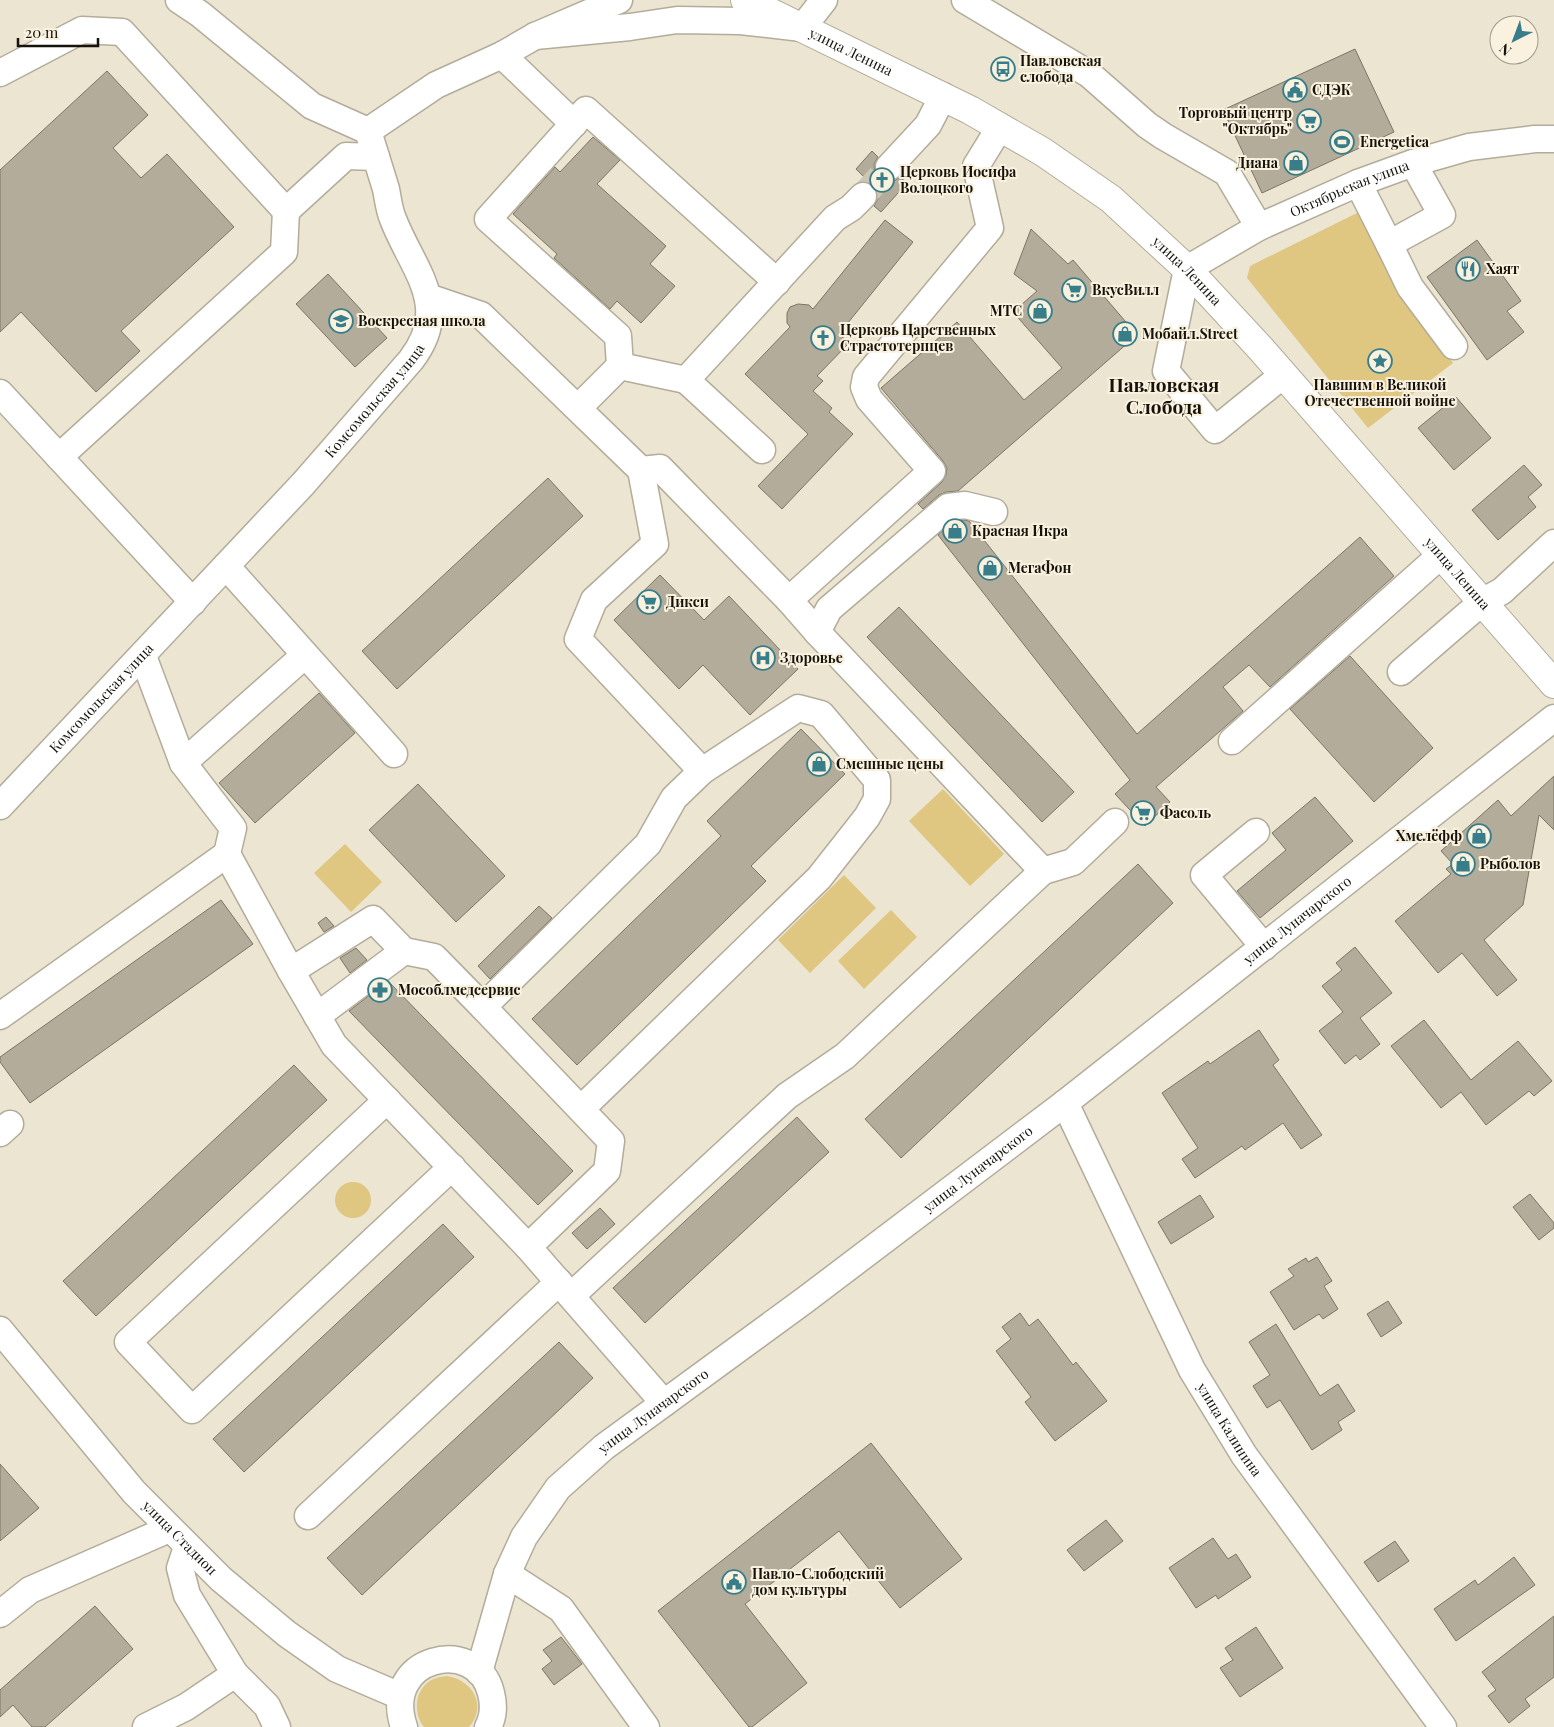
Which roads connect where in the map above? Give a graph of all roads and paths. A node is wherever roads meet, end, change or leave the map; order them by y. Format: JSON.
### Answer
{"nodes":[{"id":1,"x":179,"y":0,"type":"edge"},
{"id":2,"x":573,"y":0,"type":"edge"},
{"id":3,"x":619,"y":0,"type":"edge"},
{"id":4,"x":744,"y":0,"type":"edge"},
{"id":5,"x":824,"y":0,"type":"edge"},
{"id":6,"x":965,"y":0,"type":"edge"},
{"id":7,"x":802,"y":28,"type":"junction"},
{"id":8,"x":535,"y":36,"type":"junction"},
{"id":9,"x":502,"y":55,"type":"junction"},
{"id":10,"x":0,"y":73,"type":"edge"},
{"id":11,"x":944,"y":96,"type":"junction"},
{"id":12,"x":574,"y":124,"type":"junction"},
{"id":13,"x":1000,"y":126,"type":"junction"},
{"id":14,"x":368,"y":131,"type":"junction"},
{"id":15,"x":1554,"y":139,"type":"edge"},
{"id":16,"x":376,"y":157,"type":"junction"},
{"id":17,"x":1413,"y":163,"type":"junction"},
{"id":18,"x":889,"y":167,"type":"tunnel mouth"},
{"id":19,"x":1358,"y":183,"type":"junction"},
{"id":20,"x":863,"y":196,"type":"tunnel mouth"},
{"id":21,"x":286,"y":211,"type":"junction"},
{"id":22,"x":1259,"y":227,"type":"junction"},
{"id":23,"x":1389,"y":244,"type":"junction"},
{"id":24,"x":1187,"y":270,"type":"junction"},
{"id":25,"x":777,"y":282,"type":"junction"},
{"id":26,"x":428,"y":297,"type":"junction"},
{"id":27,"x":1454,"y":346,"type":"dead end"},
{"id":28,"x":620,"y":366,"type":"junction"},
{"id":29,"x":1283,"y":375,"type":"junction"},
{"id":30,"x":686,"y":380,"type":"junction"},
{"id":31,"x":0,"y":393,"type":"edge"},
{"id":32,"x":578,"y":408,"type":"junction"},
{"id":33,"x":762,"y":450,"type":"dead end"},
{"id":34,"x":59,"y":458,"type":"junction"},
{"id":35,"x":641,"y":470,"type":"junction"},
{"id":36,"x":994,"y":512,"type":"dead end"},
{"id":37,"x":1554,"y":543,"type":"edge"},
{"id":38,"x":1441,"y":555,"type":"junction"},
{"id":39,"x":226,"y":566,"type":"junction"},
{"id":40,"x":788,"y":600,"type":"junction"},
{"id":41,"x":192,"y":602,"type":"junction"},
{"id":42,"x":1482,"y":602,"type":"junction"},
{"id":43,"x":817,"y":632,"type":"junction"},
{"id":44,"x":305,"y":655,"type":"junction"},
{"id":45,"x":144,"y":656,"type":"junction"},
{"id":46,"x":1401,"y":672,"type":"dead end"},
{"id":47,"x":1554,"y":684,"type":"edge"},
{"id":48,"x":1554,"y":718,"type":"edge"},
{"id":49,"x":1232,"y":741,"type":"dead end"},
{"id":50,"x":394,"y":754,"type":"dead end"},
{"id":51,"x":183,"y":763,"type":"junction"},
{"id":52,"x":702,"y":771,"type":"junction"},
{"id":53,"x":0,"y":806,"type":"edge"},
{"id":54,"x":1115,"y":822,"type":"dead end"},
{"id":55,"x":1256,"y":832,"type":"dead end"},
{"id":56,"x":227,"y":854,"type":"junction"},
{"id":57,"x":1043,"y":871,"type":"junction"},
{"id":58,"x":1264,"y":947,"type":"junction"},
{"id":59,"x":404,"y":951,"type":"junction"},
{"id":60,"x":291,"y":970,"type":"junction"},
{"id":61,"x":483,"y":1007,"type":"junction"},
{"id":62,"x":0,"y":1016,"type":"edge"},
{"id":63,"x":317,"y":1016,"type":"junction"},
{"id":64,"x":387,"y":1100,"type":"junction"},
{"id":65,"x":1066,"y":1103,"type":"junction"},
{"id":66,"x":581,"y":1109,"type":"junction"},
{"id":67,"x":452,"y":1167,"type":"junction"},
{"id":68,"x":528,"y":1246,"type":"junction"},
{"id":69,"x":565,"y":1289,"type":"junction"},
{"id":70,"x":0,"y":1330,"type":"edge"},
{"id":71,"x":664,"y":1403,"type":"junction"},
{"id":72,"x":308,"y":1516,"type":"dead end"},
{"id":73,"x":169,"y":1529,"type":"junction"},
{"id":74,"x":187,"y":1547,"type":"junction"},
{"id":75,"x":507,"y":1574,"type":"junction"},
{"id":76,"x":0,"y":1614,"type":"edge"},
{"id":77,"x":479,"y":1672,"type":"junction"},
{"id":78,"x":234,"y":1674,"type":"junction"},
{"id":79,"x":400,"y":1696,"type":"junction"},
{"id":80,"x":146,"y":1727,"type":"edge"},
{"id":81,"x":277,"y":1727,"type":"edge"},
{"id":82,"x":404,"y":1727,"type":"edge"},
{"id":83,"x":488,"y":1727,"type":"edge"},
{"id":84,"x":646,"y":1727,"type":"edge"},
{"id":85,"x":1443,"y":1727,"type":"edge"}],
"edges":[{"from":1,"to":14,"type":"street"},
{"from":2,"to":8,"type":"street"},
{"from":3,"to":8,"type":"street"},
{"from":4,"to":7,"type":"main road","name":"улица Ленина"},
{"from":5,"to":7,"type":"street"},
{"from":6,"to":22,"type":"street"},
{"from":7,"to":8,"type":"street"},
{"from":7,"to":11,"type":"main road","name":"улица Ленина"},
{"from":8,"to":9,"type":"street"},
{"from":9,"to":12,"type":"street"},
{"from":9,"to":14,"type":"street"},
{"from":10,"to":21,"type":"street"},
{"from":11,"to":13,"type":"main road","name":"улица Ленина"},
{"from":11,"to":18,"type":"street"},
{"from":12,"to":25,"type":"street"},
{"from":12,"to":28,"type":"street"},
{"from":13,"to":24,"type":"main road","name":"улица Ленина"},
{"from":13,"to":40,"type":"street"},
{"from":14,"to":16,"type":"street","name":"Комсомольская улица"},
{"from":15,"to":17,"type":"street","name":"Октябрьская улица"},
{"from":16,"to":21,"type":"street"},
{"from":16,"to":26,"type":"street","name":"Комсомольская улица"},
{"from":17,"to":19,"type":"street","name":"Октябрьская улица"},
{"from":17,"to":23,"type":"street"},
{"from":19,"to":22,"type":"street","name":"Октябрьская улица"},
{"from":19,"to":23,"type":"street"},
{"from":20,"to":25,"type":"street"},
{"from":21,"to":34,"type":"street"},
{"from":22,"to":24,"type":"street","name":"Октябрьская улица"},
{"from":23,"to":27,"type":"street"},
{"from":24,"to":29,"type":"main road","name":"улица Ленина"},
{"from":24,"to":29,"type":"street"},
{"from":25,"to":30,"type":"street"},
{"from":26,"to":32,"type":"street"},
{"from":26,"to":39,"type":"street","name":"Комсомольская улица"},
{"from":28,"to":30,"type":"street"},
{"from":28,"to":32,"type":"street"},
{"from":29,"to":38,"type":"main road","name":"улица Ленина"},
{"from":30,"to":33,"type":"street"},
{"from":31,"to":34,"type":"street"},
{"from":32,"to":35,"type":"street"},
{"from":34,"to":41,"type":"street"},
{"from":35,"to":40,"type":"street"},
{"from":35,"to":52,"type":"street"},
{"from":36,"to":43,"type":"street"},
{"from":37,"to":42,"type":"street"},
{"from":38,"to":42,"type":"main road","name":"улица Ленина"},
{"from":38,"to":49,"type":"street"},
{"from":39,"to":41,"type":"street","name":"Комсомольская улица"},
{"from":39,"to":44,"type":"street"},
{"from":40,"to":43,"type":"street"},
{"from":41,"to":45,"type":"street","name":"Комсомольская улица"},
{"from":42,"to":46,"type":"street"},
{"from":42,"to":47,"type":"main road","name":"улица Ленина"},
{"from":43,"to":57,"type":"street"},
{"from":44,"to":50,"type":"street"},
{"from":44,"to":51,"type":"street"},
{"from":45,"to":51,"type":"street"},
{"from":45,"to":53,"type":"street","name":"Комсомольская улица"},
{"from":48,"to":58,"type":"street","name":"улица Луначарского"},
{"from":51,"to":56,"type":"street"},
{"from":52,"to":61,"type":"street"},
{"from":52,"to":66,"type":"street"},
{"from":54,"to":57,"type":"street"},
{"from":55,"to":58,"type":"street"},
{"from":56,"to":60,"type":"street"},
{"from":56,"to":62,"type":"street"},
{"from":57,"to":69,"type":"street"},
{"from":58,"to":65,"type":"street","name":"улица Луначарского"},
{"from":59,"to":60,"type":"street"},
{"from":59,"to":61,"type":"street"},
{"from":59,"to":63,"type":"street"},
{"from":60,"to":63,"type":"street"},
{"from":61,"to":66,"type":"street"},
{"from":63,"to":64,"type":"street"},
{"from":64,"to":67,"type":"street"},
{"from":64,"to":67,"type":"street"},
{"from":65,"to":71,"type":"street","name":"улица Луначарского"},
{"from":65,"to":85,"type":"street","name":"улица Калинина"},
{"from":66,"to":68,"type":"street"},
{"from":67,"to":68,"type":"street"},
{"from":68,"to":69,"type":"street"},
{"from":69,"to":71,"type":"street"},
{"from":69,"to":72,"type":"street"},
{"from":70,"to":73,"type":"street","name":"улица Стадион"},
{"from":71,"to":75,"type":"street","name":"улица Луначарского"},
{"from":73,"to":74,"type":"street","name":"улица Стадион"},
{"from":73,"to":76,"type":"street"},
{"from":74,"to":78,"type":"street"},
{"from":74,"to":79,"type":"street","name":"улица Стадион"},
{"from":75,"to":77,"type":"street","name":"улица Луначарского"},
{"from":75,"to":84,"type":"street"},
{"from":77,"to":79,"type":"street"},
{"from":77,"to":83,"type":"street"},
{"from":78,"to":80,"type":"street"},
{"from":78,"to":81,"type":"street"},
{"from":79,"to":82,"type":"street"}]}
